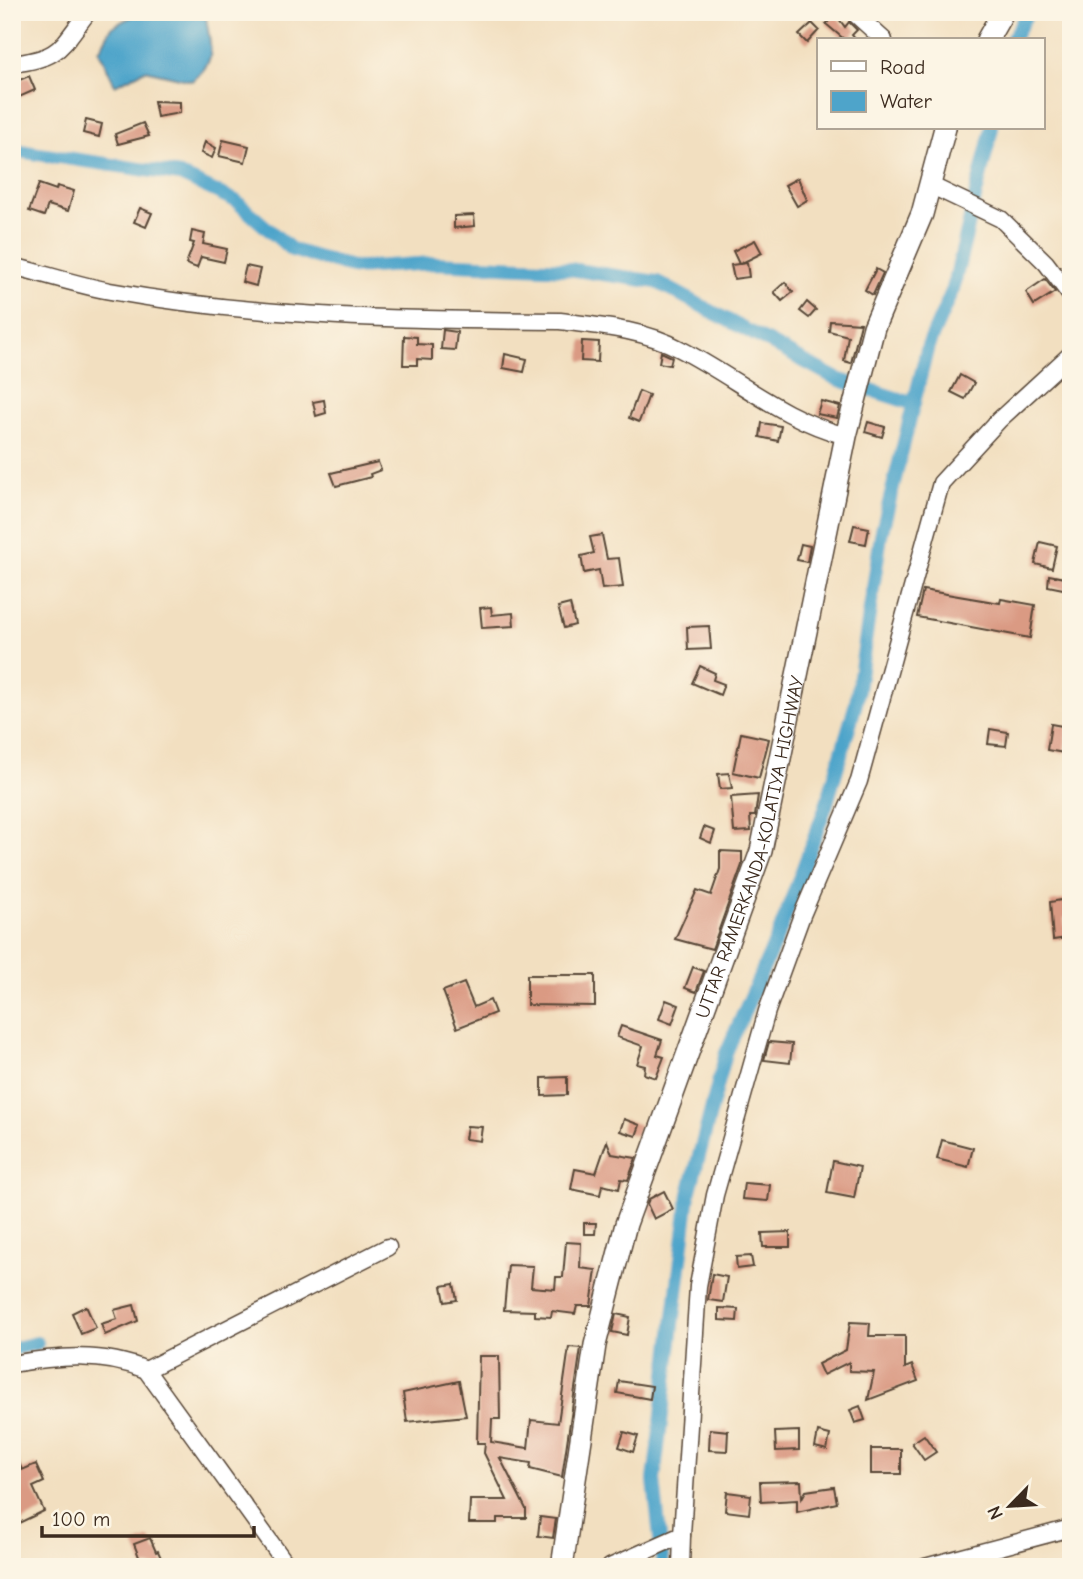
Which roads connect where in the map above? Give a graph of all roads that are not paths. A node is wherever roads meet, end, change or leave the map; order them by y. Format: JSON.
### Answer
{"nodes":[{"id":1,"x":88,"y":12,"type":"edge"},
{"id":2,"x":853,"y":12,"type":"edge"},
{"id":3,"x":1003,"y":12,"type":"edge"},
{"id":4,"x":882,"y":38,"type":"edge"},
{"id":5,"x":988,"y":38,"type":"edge"},
{"id":6,"x":12,"y":64,"type":"edge"},
{"id":7,"x":944,"y":130,"type":"edge"},
{"id":8,"x":930,"y":185,"type":"junction"},
{"id":9,"x":12,"y":266,"type":"edge"},
{"id":10,"x":1071,"y":296,"type":"edge"},
{"id":11,"x":1071,"y":354,"type":"edge"},
{"id":12,"x":848,"y":430,"type":"junction"},
{"id":13,"x":388,"y":1247,"type":"dead end"},
{"id":14,"x":12,"y":1364,"type":"edge"},
{"id":15,"x":146,"y":1370,"type":"junction"},
{"id":16,"x":1071,"y":1528,"type":"edge"},
{"id":17,"x":678,"y":1537,"type":"junction"},
{"id":18,"x":292,"y":1567,"type":"edge"},
{"id":19,"x":562,"y":1567,"type":"edge"},
{"id":20,"x":610,"y":1567,"type":"edge"},
{"id":21,"x":681,"y":1567,"type":"edge"},
{"id":22,"x":925,"y":1567,"type":"edge"}],
"edges":[{"from":1,"to":6,"type":"street"},
{"from":2,"to":4,"type":"street"},
{"from":3,"to":5,"type":"street"},
{"from":7,"to":8,"type":"street","name":"UTTAR RAMERKANDA-KOLATIYA HIGHWAY"},
{"from":8,"to":10,"type":"street"},
{"from":8,"to":12,"type":"street","name":"UTTAR RAMERKANDA-KOLATIYA HIGHWAY"},
{"from":9,"to":12,"type":"street"},
{"from":11,"to":17,"type":"street"},
{"from":12,"to":19,"type":"street","name":"UTTAR RAMERKANDA-KOLATIYA HIGHWAY"},
{"from":13,"to":15,"type":"street"},
{"from":14,"to":15,"type":"street"},
{"from":15,"to":18,"type":"street"},
{"from":16,"to":22,"type":"street"},
{"from":17,"to":20,"type":"street"},
{"from":17,"to":21,"type":"street"}]}
